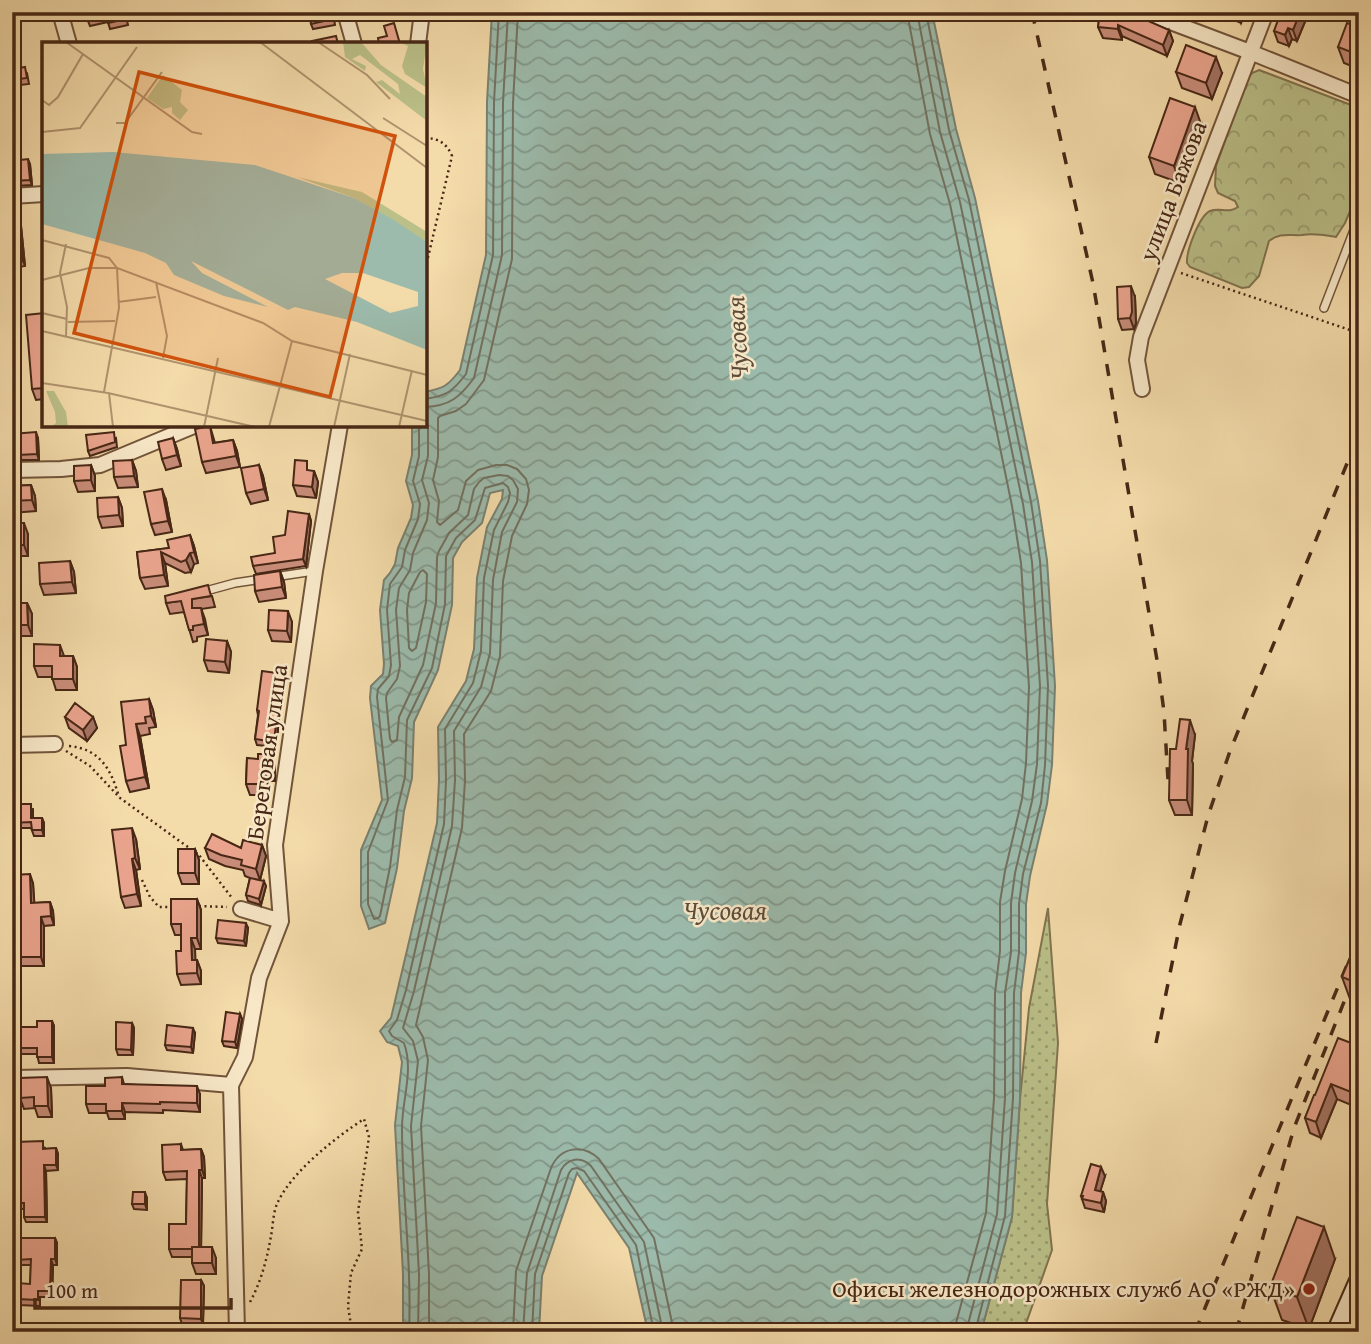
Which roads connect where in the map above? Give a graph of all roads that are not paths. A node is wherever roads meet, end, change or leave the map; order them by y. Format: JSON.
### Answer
{"nodes":[{"id":1,"x":60,"y":12,"type":"edge"},
{"id":2,"x":345,"y":12,"type":"edge"},
{"id":3,"x":422,"y":12,"type":"edge"},
{"id":4,"x":1144,"y":12,"type":"edge"},
{"id":5,"x":1266,"y":12,"type":"edge"},
{"id":6,"x":68,"y":42,"type":"edge"},
{"id":7,"x":353,"y":42,"type":"edge"},
{"id":8,"x":418,"y":42,"type":"edge"},
{"id":9,"x":1250,"y":52,"type":"junction"},
{"id":10,"x":1359,"y":96,"type":"edge"},
{"id":11,"x":42,"y":194,"type":"edge"},
{"id":12,"x":12,"y":196,"type":"edge"},
{"id":13,"x":1359,"y":217,"type":"edge"},
{"id":14,"x":1324,"y":307,"type":"dead end"},
{"id":15,"x":1142,"y":389,"type":"dead end"},
{"id":16,"x":191,"y":427,"type":"edge"},
{"id":17,"x":340,"y":427,"type":"edge"},
{"id":18,"x":12,"y":470,"type":"edge"},
{"id":19,"x":315,"y":571,"type":"junction"},
{"id":20,"x":199,"y":593,"type":"edge"},
{"id":21,"x":55,"y":744,"type":"road end"},
{"id":22,"x":12,"y":745,"type":"edge"},
{"id":23,"x":240,"y":909,"type":"road end"},
{"id":24,"x":281,"y":921,"type":"junction"},
{"id":25,"x":12,"y":1078,"type":"edge"},
{"id":26,"x":231,"y":1085,"type":"junction"},
{"id":27,"x":1359,"y":1282,"type":"edge"},
{"id":28,"x":237,"y":1332,"type":"edge"},
{"id":29,"x":1337,"y":1332,"type":"edge"}],
"edges":[{"from":1,"to":6,"type":"street"},
{"from":2,"to":7,"type":"street"},
{"from":3,"to":8,"type":"street"},
{"from":4,"to":9,"type":"street"},
{"from":5,"to":9,"type":"street","name":"улица Бажова"},
{"from":9,"to":10,"type":"street"},
{"from":9,"to":15,"type":"street","name":"улица Бажова"},
{"from":11,"to":12,"type":"street"},
{"from":13,"to":14,"type":"lane"},
{"from":16,"to":18,"type":"street"},
{"from":17,"to":19,"type":"street","name":"Береговая улица"},
{"from":19,"to":20,"type":"lane"},
{"from":19,"to":24,"type":"street","name":"Береговая улица"},
{"from":21,"to":22,"type":"street"},
{"from":23,"to":24,"type":"street"},
{"from":24,"to":26,"type":"street","name":"Береговая улица"},
{"from":25,"to":26,"type":"street"},
{"from":26,"to":28,"type":"street","name":"Береговая улица"},
{"from":27,"to":29,"type":"street"}]}
